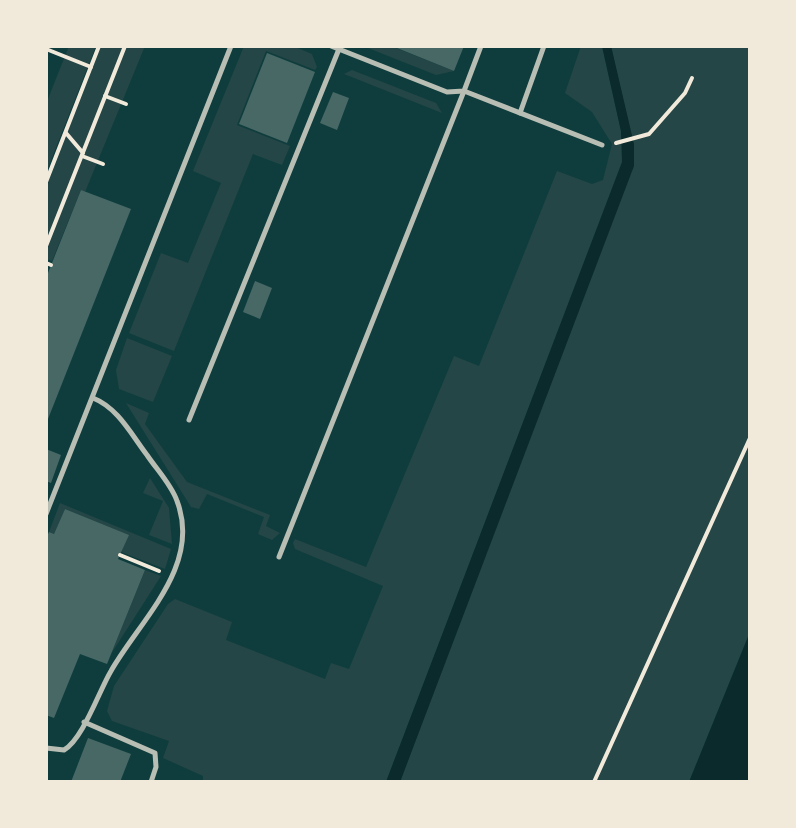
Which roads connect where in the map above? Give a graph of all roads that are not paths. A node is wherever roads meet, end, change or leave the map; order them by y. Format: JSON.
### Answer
{"nodes":[{"id":1,"x":231,"y":46,"type":"edge"},
{"id":2,"x":331,"y":46,"type":"edge"},
{"id":3,"x":481,"y":46,"type":"edge"},
{"id":4,"x":544,"y":46,"type":"edge"},
{"id":5,"x":339,"y":49,"type":"junction"},
{"id":6,"x":464,"y":91,"type":"junction"},
{"id":7,"x":520,"y":113,"type":"junction"},
{"id":8,"x":602,"y":145,"type":"dead end"},
{"id":9,"x":93,"y":398,"type":"junction"},
{"id":10,"x":189,"y":420,"type":"dead end"},
{"id":11,"x":46,"y":514,"type":"edge"},
{"id":12,"x":279,"y":557,"type":"dead end"},
{"id":13,"x":84,"y":722,"type":"junction"},
{"id":14,"x":46,"y":748,"type":"edge"},
{"id":15,"x":151,"y":782,"type":"edge"}],
"edges":[{"from":1,"to":9,"type":"lane"},
{"from":2,"to":5,"type":"lane"},
{"from":3,"to":6,"type":"lane"},
{"from":4,"to":7,"type":"lane"},
{"from":5,"to":6,"type":"lane"},
{"from":5,"to":10,"type":"lane"},
{"from":6,"to":7,"type":"lane"},
{"from":6,"to":12,"type":"lane"},
{"from":7,"to":8,"type":"lane"},
{"from":9,"to":11,"type":"lane"},
{"from":9,"to":13,"type":"lane"},
{"from":13,"to":14,"type":"lane"},
{"from":13,"to":15,"type":"lane"}]}
